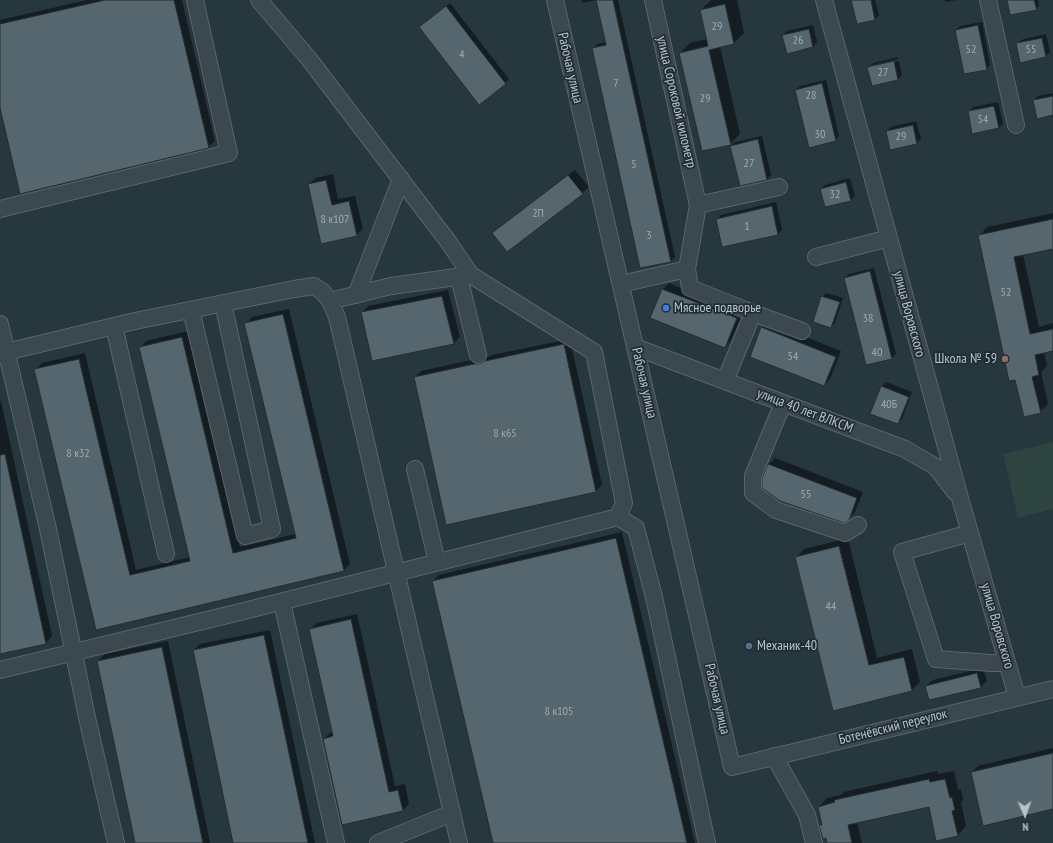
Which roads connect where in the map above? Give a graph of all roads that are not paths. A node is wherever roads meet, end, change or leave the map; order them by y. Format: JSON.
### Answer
{"nodes":[{"id":1,"x":195,"y":0,"type":"edge"},
{"id":2,"x":259,"y":0,"type":"edge"},
{"id":3,"x":555,"y":0,"type":"edge"},
{"id":4,"x":653,"y":0,"type":"edge"},
{"id":5,"x":824,"y":0,"type":"edge"},
{"id":6,"x":988,"y":0,"type":"edge"},
{"id":7,"x":1016,"y":125,"type":"dead end"},
{"id":8,"x":401,"y":179,"type":"junction"},
{"id":9,"x":779,"y":187,"type":"dead end"},
{"id":10,"x":698,"y":205,"type":"junction"},
{"id":11,"x":0,"y":209,"type":"edge"},
{"id":12,"x":889,"y":238,"type":"junction"},
{"id":13,"x":816,"y":257,"type":"dead end"},
{"id":14,"x":688,"y":269,"type":"junction"},
{"id":15,"x":465,"y":276,"type":"junction"},
{"id":16,"x":620,"y":284,"type":"junction"},
{"id":17,"x":356,"y":295,"type":"junction"},
{"id":18,"x":330,"y":301,"type":"junction"},
{"id":19,"x":223,"y":303,"type":"junction"},
{"id":20,"x":191,"y":310,"type":"junction"},
{"id":21,"x":753,"y":313,"type":"junction"},
{"id":22,"x":0,"y":324,"type":"edge"},
{"id":23,"x":114,"y":326,"type":"junction"},
{"id":24,"x":802,"y":331,"type":"dead end"},
{"id":25,"x":635,"y":347,"type":"junction"},
{"id":26,"x":3,"y":353,"type":"edge"},
{"id":27,"x":478,"y":355,"type":"dead end"},
{"id":28,"x":724,"y":381,"type":"junction"},
{"id":29,"x":783,"y":403,"type":"junction"},
{"id":30,"x":414,"y":469,"type":"dead end"},
{"id":31,"x":960,"y":498,"type":"junction"},
{"id":32,"x":618,"y":517,"type":"junction"},
{"id":33,"x":858,"y":525,"type":"dead end"},
{"id":34,"x":970,"y":533,"type":"junction"},
{"id":35,"x":166,"y":554,"type":"dead end"},
{"id":36,"x":437,"y":562,"type":"junction"},
{"id":37,"x":396,"y":573,"type":"junction"},
{"id":38,"x":282,"y":602,"type":"junction"},
{"id":39,"x":73,"y":652,"type":"junction"},
{"id":40,"x":1007,"y":663,"type":"junction"},
{"id":41,"x":0,"y":670,"type":"edge"},
{"id":42,"x":1053,"y":689,"type":"edge"},
{"id":43,"x":1017,"y":697,"type":"junction"},
{"id":44,"x":774,"y":756,"type":"junction"},
{"id":45,"x":732,"y":767,"type":"joint"},
{"id":46,"x":452,"y":813,"type":"junction"},
{"id":47,"x":116,"y":843,"type":"edge"},
{"id":48,"x":336,"y":843,"type":"edge"},
{"id":49,"x":380,"y":843,"type":"edge"},
{"id":50,"x":459,"y":843,"type":"edge"},
{"id":51,"x":707,"y":843,"type":"edge"},
{"id":52,"x":814,"y":843,"type":"edge"}],
"edges":[{"from":1,"to":11,"type":"street"},
{"from":2,"to":8,"type":"street"},
{"from":3,"to":16,"type":"street","name":"Рабочая улица"},
{"from":4,"to":10,"type":"street","name":"улица Сороковой километр"},
{"from":5,"to":12,"type":"street","name":"улица Воровского"},
{"from":6,"to":7,"type":"street"},
{"from":8,"to":15,"type":"street"},
{"from":8,"to":17,"type":"street"},
{"from":9,"to":10,"type":"street"},
{"from":10,"to":14,"type":"street"},
{"from":12,"to":13,"type":"street"},
{"from":12,"to":31,"type":"street","name":"улица Воровского"},
{"from":14,"to":16,"type":"street"},
{"from":14,"to":21,"type":"street"},
{"from":15,"to":17,"type":"street"},
{"from":15,"to":27,"type":"street"},
{"from":15,"to":32,"type":"street"},
{"from":16,"to":25,"type":"street","name":"Рабочая улица"},
{"from":17,"to":18,"type":"street"},
{"from":18,"to":19,"type":"street"},
{"from":18,"to":37,"type":"street"},
{"from":19,"to":20,"type":"street"},
{"from":19,"to":20,"type":"street"},
{"from":20,"to":23,"type":"street"},
{"from":21,"to":24,"type":"street"},
{"from":21,"to":28,"type":"street"},
{"from":22,"to":26,"type":"street"},
{"from":23,"to":26,"type":"street"},
{"from":23,"to":35,"type":"street"},
{"from":25,"to":28,"type":"street","name":"улица 40 лет ВЛКСМ"},
{"from":25,"to":45,"type":"street","name":"Рабочая улица"},
{"from":26,"to":39,"type":"street"},
{"from":28,"to":29,"type":"street","name":"улица 40 лет ВЛКСМ"},
{"from":29,"to":31,"type":"street","name":"улица 40 лет ВЛКСМ"},
{"from":29,"to":33,"type":"street"},
{"from":30,"to":36,"type":"street"},
{"from":31,"to":34,"type":"street","name":"улица Воровского"},
{"from":32,"to":36,"type":"street"},
{"from":32,"to":51,"type":"street"},
{"from":34,"to":40,"type":"street","name":"улица Воровского"},
{"from":34,"to":40,"type":"street"},
{"from":36,"to":37,"type":"street"},
{"from":37,"to":38,"type":"street"},
{"from":37,"to":46,"type":"street"},
{"from":38,"to":39,"type":"street"},
{"from":38,"to":48,"type":"street"},
{"from":39,"to":41,"type":"street"},
{"from":39,"to":47,"type":"street"},
{"from":40,"to":43,"type":"street","name":"улица Воровского"},
{"from":42,"to":43,"type":"street","name":"Ботенёвский переулок"},
{"from":43,"to":44,"type":"street","name":"Ботенёвский переулок"},
{"from":44,"to":45,"type":"street","name":"Ботенёвский переулок"},
{"from":44,"to":52,"type":"street"},
{"from":46,"to":49,"type":"street"},
{"from":46,"to":50,"type":"street"}]}
